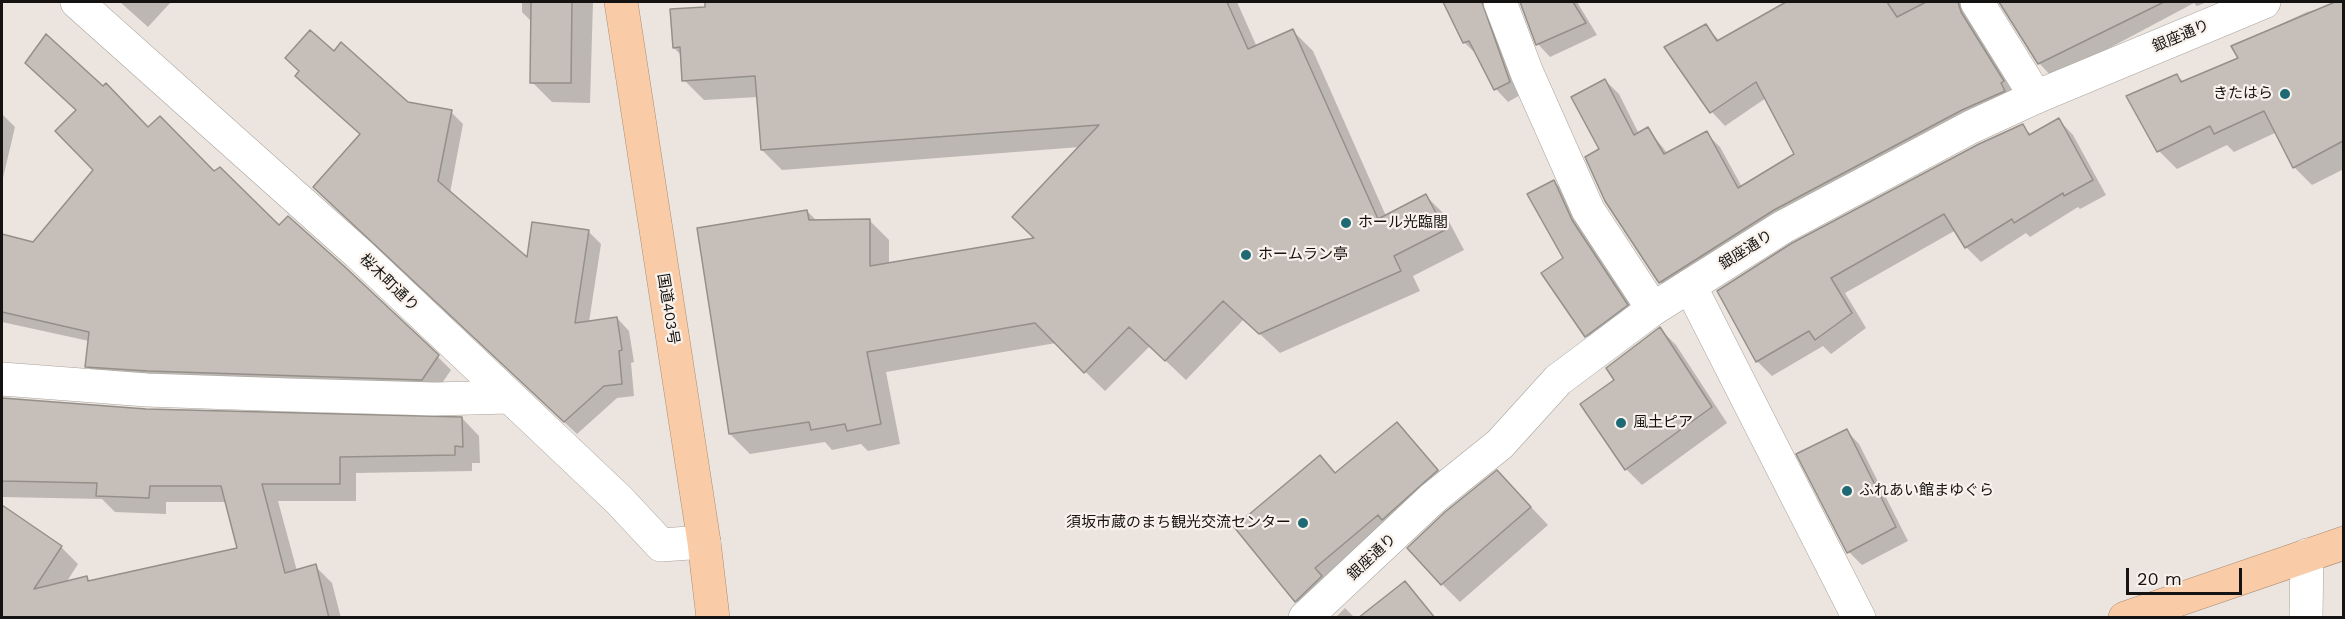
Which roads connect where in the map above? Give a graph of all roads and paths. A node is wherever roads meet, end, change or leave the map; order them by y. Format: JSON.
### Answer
{"nodes":[{"id":1,"x":77,"y":2,"type":"edge"},
{"id":2,"x":621,"y":2,"type":"edge"},
{"id":3,"x":1500,"y":2,"type":"edge"},
{"id":4,"x":1977,"y":2,"type":"edge"},
{"id":5,"x":2264,"y":2,"type":"edge"},
{"id":6,"x":2036,"y":96,"type":"junction"},
{"id":7,"x":1690,"y":286,"type":"junction"},
{"id":8,"x":1653,"y":309,"type":"junction"},
{"id":9,"x":2,"y":379,"type":"edge"},
{"id":10,"x":508,"y":397,"type":"junction"},
{"id":11,"x":704,"y":542,"type":"junction"},
{"id":12,"x":2343,"y":543,"type":"edge"},
{"id":13,"x":2307,"y":555,"type":"junction"},
{"id":14,"x":713,"y":618,"type":"edge"},
{"id":15,"x":1305,"y":618,"type":"edge"},
{"id":16,"x":1859,"y":618,"type":"edge"},
{"id":17,"x":2125,"y":618,"type":"edge"},
{"id":18,"x":2306,"y":618,"type":"edge"}],
"edges":[{"from":1,"to":10,"type":"street","name":"桜木町通り"},
{"from":2,"to":11,"type":"highway","name":"国道403号"},
{"from":3,"to":8,"type":"street"},
{"from":4,"to":6,"type":"street"},
{"from":5,"to":6,"type":"street","name":"銀座通り"},
{"from":6,"to":7,"type":"street","name":"銀座通り"},
{"from":7,"to":8,"type":"street","name":"銀座通り"},
{"from":7,"to":16,"type":"street"},
{"from":8,"to":15,"type":"street","name":"銀座通り"},
{"from":9,"to":10,"type":"street"},
{"from":10,"to":11,"type":"street","name":"桜木町通り"},
{"from":11,"to":14,"type":"highway","name":"国道403号"},
{"from":12,"to":13,"type":"highway"},
{"from":13,"to":17,"type":"highway"},
{"from":13,"to":18,"type":"street"}]}
